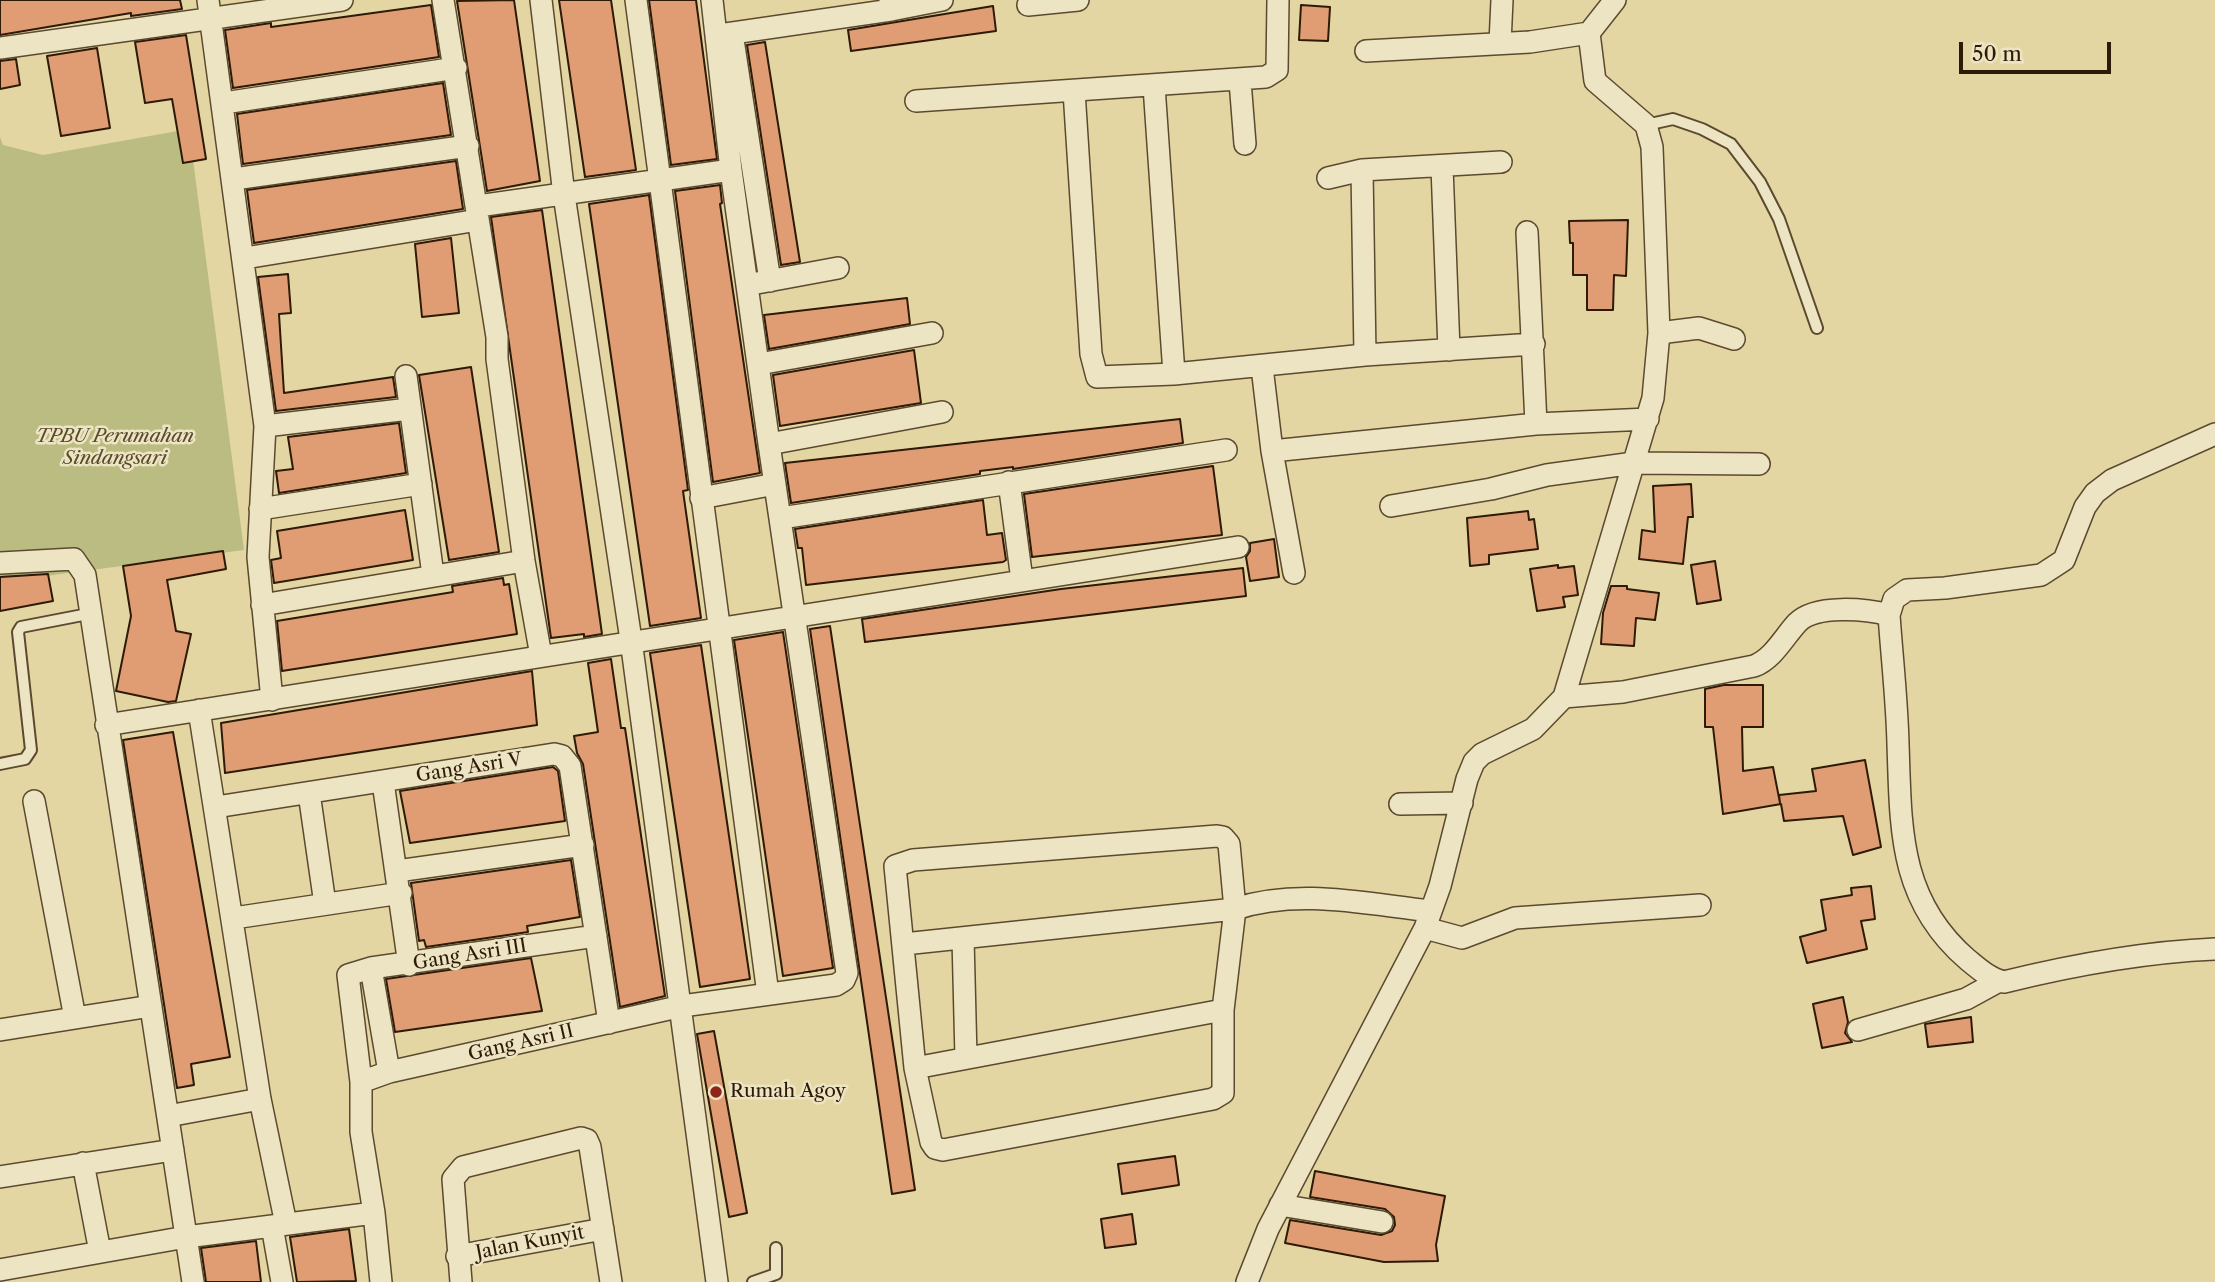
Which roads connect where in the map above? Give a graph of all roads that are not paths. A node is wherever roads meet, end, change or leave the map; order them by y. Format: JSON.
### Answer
{"nodes":[{"id":1,"x":342,"y":0,"type":"edge"},
{"id":2,"x":443,"y":0,"type":"edge"},
{"id":3,"x":541,"y":0,"type":"edge"},
{"id":4,"x":636,"y":0,"type":"edge"},
{"id":5,"x":712,"y":0,"type":"edge"},
{"id":6,"x":942,"y":0,"type":"edge"},
{"id":7,"x":1078,"y":0,"type":"edge"},
{"id":8,"x":1278,"y":0,"type":"edge"},
{"id":9,"x":1502,"y":0,"type":"edge"},
{"id":10,"x":1615,"y":0,"type":"edge"},
{"id":11,"x":891,"y":5,"type":"edge"},
{"id":12,"x":1028,"y":5,"type":"dead end"},
{"id":13,"x":210,"y":10,"type":"edge"},
{"id":14,"x":1588,"y":33,"type":"junction"},
{"id":15,"x":724,"y":34,"type":"junction"},
{"id":16,"x":1500,"y":43,"type":"junction"},
{"id":17,"x":0,"y":48,"type":"edge"},
{"id":18,"x":1366,"y":51,"type":"dead end"},
{"id":19,"x":456,"y":68,"type":"junction"},
{"id":20,"x":1240,"y":81,"type":"junction"},
{"id":21,"x":1154,"y":86,"type":"junction"},
{"id":22,"x":1074,"y":91,"type":"junction"},
{"id":23,"x":916,"y":101,"type":"dead end"},
{"id":24,"x":224,"y":103,"type":"junction"},
{"id":25,"x":1646,"y":125,"type":"junction"},
{"id":26,"x":1245,"y":144,"type":"dead end"},
{"id":27,"x":468,"y":146,"type":"junction"},
{"id":28,"x":1501,"y":162,"type":"dead end"},
{"id":29,"x":1442,"y":167,"type":"junction"},
{"id":30,"x":731,"y":170,"type":"junction"},
{"id":31,"x":1362,"y":170,"type":"junction"},
{"id":32,"x":1328,"y":178,"type":"dead end"},
{"id":33,"x":234,"y":179,"type":"junction"},
{"id":34,"x":661,"y":180,"type":"junction"},
{"id":35,"x":564,"y":195,"type":"junction"},
{"id":36,"x":478,"y":213,"type":"junction"},
{"id":37,"x":1527,"y":232,"type":"dead end"},
{"id":38,"x":245,"y":258,"type":"junction"},
{"id":39,"x":838,"y":268,"type":"dead end"},
{"id":40,"x":770,"y":281,"type":"junction"},
{"id":41,"x":748,"y":285,"type":"junction"},
{"id":42,"x":1818,"y":328,"type":"dead end"},
{"id":43,"x":932,"y":333,"type":"dead end"},
{"id":44,"x":1659,"y":333,"type":"junction"},
{"id":45,"x":1734,"y":339,"type":"dead end"},
{"id":46,"x":1534,"y":344,"type":"junction"},
{"id":47,"x":1449,"y":350,"type":"junction"},
{"id":48,"x":1365,"y":355,"type":"junction"},
{"id":49,"x":759,"y":364,"type":"junction"},
{"id":50,"x":1262,"y":367,"type":"junction"},
{"id":51,"x":1174,"y":374,"type":"junction"},
{"id":52,"x":406,"y":376,"type":"dead end"},
{"id":53,"x":409,"y":409,"type":"junction"},
{"id":54,"x":942,"y":412,"type":"dead end"},
{"id":55,"x":1648,"y":419,"type":"junction"},
{"id":56,"x":1536,"y":424,"type":"junction"},
{"id":57,"x":265,"y":426,"type":"junction"},
{"id":58,"x":2215,"y":433,"type":"edge"},
{"id":59,"x":769,"y":444,"type":"junction"},
{"id":60,"x":1226,"y":450,"type":"dead end"},
{"id":61,"x":1272,"y":451,"type":"junction"},
{"id":62,"x":1634,"y":463,"type":"junction"},
{"id":63,"x":1759,"y":464,"type":"dead end"},
{"id":64,"x":1009,"y":482,"type":"junction"},
{"id":65,"x":421,"y":484,"type":"junction"},
{"id":66,"x":775,"y":484,"type":"junction"},
{"id":67,"x":701,"y":498,"type":"junction"},
{"id":68,"x":1391,"y":506,"type":"dead end"},
{"id":69,"x":260,"y":509,"type":"junction"},
{"id":70,"x":781,"y":518,"type":"junction"},
{"id":71,"x":1238,"y":547,"type":"dead end"},
{"id":72,"x":524,"y":561,"type":"junction"},
{"id":73,"x":0,"y":563,"type":"edge"},
{"id":74,"x":1294,"y":573,"type":"dead end"},
{"id":75,"x":433,"y":575,"type":"junction"},
{"id":76,"x":1022,"y":580,"type":"junction"},
{"id":77,"x":261,"y":605,"type":"junction"},
{"id":78,"x":88,"y":614,"type":"junction"},
{"id":79,"x":1889,"y":615,"type":"junction"},
{"id":80,"x":796,"y":617,"type":"junction"},
{"id":81,"x":719,"y":628,"type":"junction"},
{"id":82,"x":631,"y":640,"type":"junction"},
{"id":83,"x":541,"y":656,"type":"junction"},
{"id":84,"x":1564,"y":696,"type":"junction"},
{"id":85,"x":272,"y":700,"type":"junction"},
{"id":86,"x":199,"y":710,"type":"junction"},
{"id":87,"x":106,"y":725,"type":"junction"},
{"id":88,"x":0,"y":764,"type":"edge"},
{"id":89,"x":383,"y":782,"type":"junction"},
{"id":90,"x":309,"y":793,"type":"junction"},
{"id":91,"x":34,"y":801,"type":"dead end"},
{"id":92,"x":1462,"y":803,"type":"junction"},
{"id":93,"x":1400,"y":804,"type":"dead end"},
{"id":94,"x":216,"y":807,"type":"junction"},
{"id":95,"x":583,"y":845,"type":"junction"},
{"id":96,"x":397,"y":871,"type":"junction"},
{"id":97,"x":401,"y":893,"type":"junction"},
{"id":98,"x":325,"y":904,"type":"junction"},
{"id":99,"x":1700,"y":905,"type":"dead end"},
{"id":100,"x":1235,"y":909,"type":"junction"},
{"id":101,"x":234,"y":918,"type":"junction"},
{"id":102,"x":1428,"y":920,"type":"junction"},
{"id":103,"x":596,"y":936,"type":"junction"},
{"id":104,"x":963,"y":938,"type":"junction"},
{"id":105,"x":904,"y":944,"type":"junction"},
{"id":106,"x":2215,"y":949,"type":"edge"},
{"id":107,"x":409,"y":965,"type":"junction"},
{"id":108,"x":371,"y":968,"type":"junction"},
{"id":109,"x":1999,"y":981,"type":"junction"},
{"id":110,"x":768,"y":995,"type":"junction"},
{"id":111,"x":151,"y":1006,"type":"junction"},
{"id":112,"x":682,"y":1006,"type":"junction"},
{"id":113,"x":1223,"y":1010,"type":"junction"},
{"id":114,"x":75,"y":1018,"type":"junction"},
{"id":115,"x":609,"y":1023,"type":"junction"},
{"id":116,"x":0,"y":1030,"type":"edge"},
{"id":117,"x":1858,"y":1030,"type":"dead end"},
{"id":118,"x":967,"y":1058,"type":"junction"},
{"id":119,"x":915,"y":1068,"type":"junction"},
{"id":120,"x":389,"y":1072,"type":"junction"},
{"id":121,"x":361,"y":1082,"type":"junction"},
{"id":122,"x":260,"y":1099,"type":"junction"},
{"id":123,"x":168,"y":1116,"type":"junction"},
{"id":124,"x":173,"y":1150,"type":"junction"},
{"id":125,"x":83,"y":1163,"type":"junction"},
{"id":126,"x":0,"y":1177,"type":"edge"},
{"id":127,"x":1280,"y":1205,"type":"junction"},
{"id":128,"x":374,"y":1213,"type":"junction"},
{"id":129,"x":1382,"y":1222,"type":"dead end"},
{"id":130,"x":279,"y":1225,"type":"junction"},
{"id":131,"x":603,"y":1229,"type":"junction"},
{"id":132,"x":186,"y":1237,"type":"junction"},
{"id":133,"x":776,"y":1248,"type":"dead end"},
{"id":134,"x":100,"y":1252,"type":"junction"},
{"id":135,"x":457,"y":1256,"type":"junction"},
{"id":136,"x":0,"y":1271,"type":"edge"},
{"id":137,"x":7,"y":1282,"type":"edge"},
{"id":138,"x":193,"y":1282,"type":"edge"},
{"id":139,"x":282,"y":1282,"type":"edge"},
{"id":140,"x":381,"y":1282,"type":"edge"},
{"id":141,"x":461,"y":1282,"type":"edge"},
{"id":142,"x":611,"y":1282,"type":"edge"},
{"id":143,"x":717,"y":1282,"type":"edge"},
{"id":144,"x":753,"y":1282,"type":"edge"},
{"id":145,"x":1247,"y":1282,"type":"edge"}],
"edges":[{"from":1,"to":13,"type":"street"},
{"from":2,"to":19,"type":"street"},
{"from":3,"to":35,"type":"street"},
{"from":4,"to":34,"type":"street"},
{"from":5,"to":15,"type":"street"},
{"from":6,"to":11,"type":"street"},
{"from":7,"to":12,"type":"street"},
{"from":8,"to":20,"type":"street"},
{"from":9,"to":16,"type":"street"},
{"from":10,"to":14,"type":"street"},
{"from":11,"to":15,"type":"street"},
{"from":13,"to":17,"type":"street"},
{"from":13,"to":24,"type":"street"},
{"from":14,"to":16,"type":"street"},
{"from":14,"to":25,"type":"street"},
{"from":15,"to":30,"type":"street"},
{"from":15,"to":40,"type":"street"},
{"from":16,"to":18,"type":"street"},
{"from":19,"to":24,"type":"street"},
{"from":19,"to":27,"type":"street"},
{"from":20,"to":21,"type":"street"},
{"from":20,"to":26,"type":"street"},
{"from":21,"to":22,"type":"street"},
{"from":21,"to":51,"type":"street"},
{"from":22,"to":23,"type":"street"},
{"from":22,"to":51,"type":"street"},
{"from":24,"to":33,"type":"street"},
{"from":25,"to":42,"type":"lane"},
{"from":25,"to":44,"type":"street"},
{"from":27,"to":33,"type":"street"},
{"from":27,"to":36,"type":"street"},
{"from":28,"to":29,"type":"street"},
{"from":29,"to":31,"type":"street"},
{"from":29,"to":47,"type":"street"},
{"from":30,"to":34,"type":"street"},
{"from":30,"to":41,"type":"street"},
{"from":31,"to":32,"type":"street"},
{"from":31,"to":48,"type":"street"},
{"from":33,"to":38,"type":"street"},
{"from":34,"to":35,"type":"street"},
{"from":34,"to":67,"type":"street"},
{"from":35,"to":36,"type":"street"},
{"from":35,"to":82,"type":"street"},
{"from":36,"to":38,"type":"street"},
{"from":36,"to":72,"type":"street"},
{"from":37,"to":46,"type":"street"},
{"from":38,"to":57,"type":"street"},
{"from":39,"to":40,"type":"street"},
{"from":40,"to":41,"type":"street"},
{"from":41,"to":49,"type":"street"},
{"from":43,"to":49,"type":"street"},
{"from":44,"to":45,"type":"street"},
{"from":44,"to":55,"type":"street"},
{"from":46,"to":47,"type":"street"},
{"from":46,"to":56,"type":"street"},
{"from":47,"to":48,"type":"street"},
{"from":48,"to":50,"type":"street"},
{"from":49,"to":59,"type":"street"},
{"from":50,"to":51,"type":"street"},
{"from":50,"to":61,"type":"street"},
{"from":52,"to":53,"type":"street"},
{"from":53,"to":57,"type":"street"},
{"from":53,"to":65,"type":"street"},
{"from":54,"to":59,"type":"street"},
{"from":55,"to":56,"type":"street"},
{"from":55,"to":62,"type":"street"},
{"from":56,"to":61,"type":"street"},
{"from":57,"to":69,"type":"street"},
{"from":58,"to":79,"type":"street"},
{"from":59,"to":66,"type":"street"},
{"from":60,"to":64,"type":"street"},
{"from":61,"to":74,"type":"street"},
{"from":62,"to":63,"type":"street"},
{"from":62,"to":68,"type":"street"},
{"from":62,"to":84,"type":"street"},
{"from":64,"to":70,"type":"street"},
{"from":64,"to":76,"type":"street"},
{"from":65,"to":69,"type":"street"},
{"from":65,"to":75,"type":"street"},
{"from":66,"to":67,"type":"street"},
{"from":66,"to":70,"type":"street"},
{"from":67,"to":81,"type":"street"},
{"from":69,"to":77,"type":"street"},
{"from":70,"to":80,"type":"street"},
{"from":71,"to":76,"type":"street"},
{"from":72,"to":75,"type":"street"},
{"from":72,"to":83,"type":"street"},
{"from":73,"to":78,"type":"street"},
{"from":75,"to":77,"type":"street"},
{"from":76,"to":80,"type":"street"},
{"from":77,"to":85,"type":"street"},
{"from":78,"to":87,"type":"street"},
{"from":78,"to":88,"type":"lane"},
{"from":79,"to":84,"type":"street"},
{"from":79,"to":109,"type":"street"},
{"from":80,"to":81,"type":"street"},
{"from":80,"to":110,"type":"street","name":"Gang Asri II"},
{"from":81,"to":82,"type":"street"},
{"from":81,"to":110,"type":"street"},
{"from":82,"to":83,"type":"street"},
{"from":82,"to":112,"type":"street"},
{"from":83,"to":85,"type":"street"},
{"from":84,"to":92,"type":"street"},
{"from":85,"to":86,"type":"street"},
{"from":86,"to":87,"type":"street"},
{"from":86,"to":94,"type":"street"},
{"from":87,"to":111,"type":"street"},
{"from":89,"to":90,"type":"street","name":"Gang Asri V"},
{"from":89,"to":95,"type":"street","name":"Gang Asri V"},
{"from":89,"to":96,"type":"street"},
{"from":90,"to":94,"type":"street","name":"Gang Asri V"},
{"from":90,"to":98,"type":"street"},
{"from":91,"to":114,"type":"street"},
{"from":92,"to":93,"type":"street"},
{"from":92,"to":102,"type":"street"},
{"from":94,"to":101,"type":"street"},
{"from":95,"to":96,"type":"street"},
{"from":95,"to":103,"type":"street"},
{"from":96,"to":97,"type":"street"},
{"from":97,"to":98,"type":"street"},
{"from":97,"to":107,"type":"street"},
{"from":98,"to":101,"type":"street"},
{"from":99,"to":102,"type":"street"},
{"from":100,"to":102,"type":"street"},
{"from":100,"to":104,"type":"street"},
{"from":100,"to":105,"type":"street"},
{"from":100,"to":113,"type":"street"},
{"from":101,"to":122,"type":"street"},
{"from":102,"to":127,"type":"street"},
{"from":103,"to":107,"type":"street","name":"Gang Asri III"},
{"from":103,"to":115,"type":"street"},
{"from":104,"to":105,"type":"street"},
{"from":104,"to":118,"type":"street"},
{"from":105,"to":119,"type":"street"},
{"from":106,"to":109,"type":"street"},
{"from":107,"to":108,"type":"street","name":"Gang Asri III"},
{"from":108,"to":120,"type":"street"},
{"from":108,"to":121,"type":"street","name":"Gang Asri III"},
{"from":109,"to":117,"type":"street"},
{"from":110,"to":112,"type":"street","name":"Gang Asri II"},
{"from":111,"to":114,"type":"street"},
{"from":111,"to":123,"type":"street"},
{"from":112,"to":115,"type":"street","name":"Gang Asri II"},
{"from":112,"to":143,"type":"street"},
{"from":113,"to":118,"type":"street"},
{"from":113,"to":119,"type":"street"},
{"from":114,"to":116,"type":"street"},
{"from":115,"to":120,"type":"street","name":"Gang Asri II"},
{"from":118,"to":119,"type":"street"},
{"from":120,"to":121,"type":"street","name":"Gang Asri II"},
{"from":121,"to":128,"type":"street"},
{"from":122,"to":123,"type":"street"},
{"from":122,"to":130,"type":"street"},
{"from":123,"to":124,"type":"street"},
{"from":124,"to":125,"type":"street"},
{"from":124,"to":132,"type":"street"},
{"from":125,"to":126,"type":"street"},
{"from":125,"to":134,"type":"street"},
{"from":127,"to":129,"type":"street"},
{"from":127,"to":145,"type":"street"},
{"from":128,"to":130,"type":"street"},
{"from":128,"to":140,"type":"street"},
{"from":130,"to":132,"type":"street"},
{"from":130,"to":139,"type":"street"},
{"from":131,"to":135,"type":"street","name":"Jalan Kunyit"},
{"from":131,"to":135,"type":"street"},
{"from":131,"to":142,"type":"street"},
{"from":132,"to":134,"type":"street"},
{"from":132,"to":138,"type":"street"},
{"from":133,"to":144,"type":"lane"},
{"from":134,"to":136,"type":"street"},
{"from":135,"to":141,"type":"street"},
{"from":136,"to":137,"type":"street"}]}
